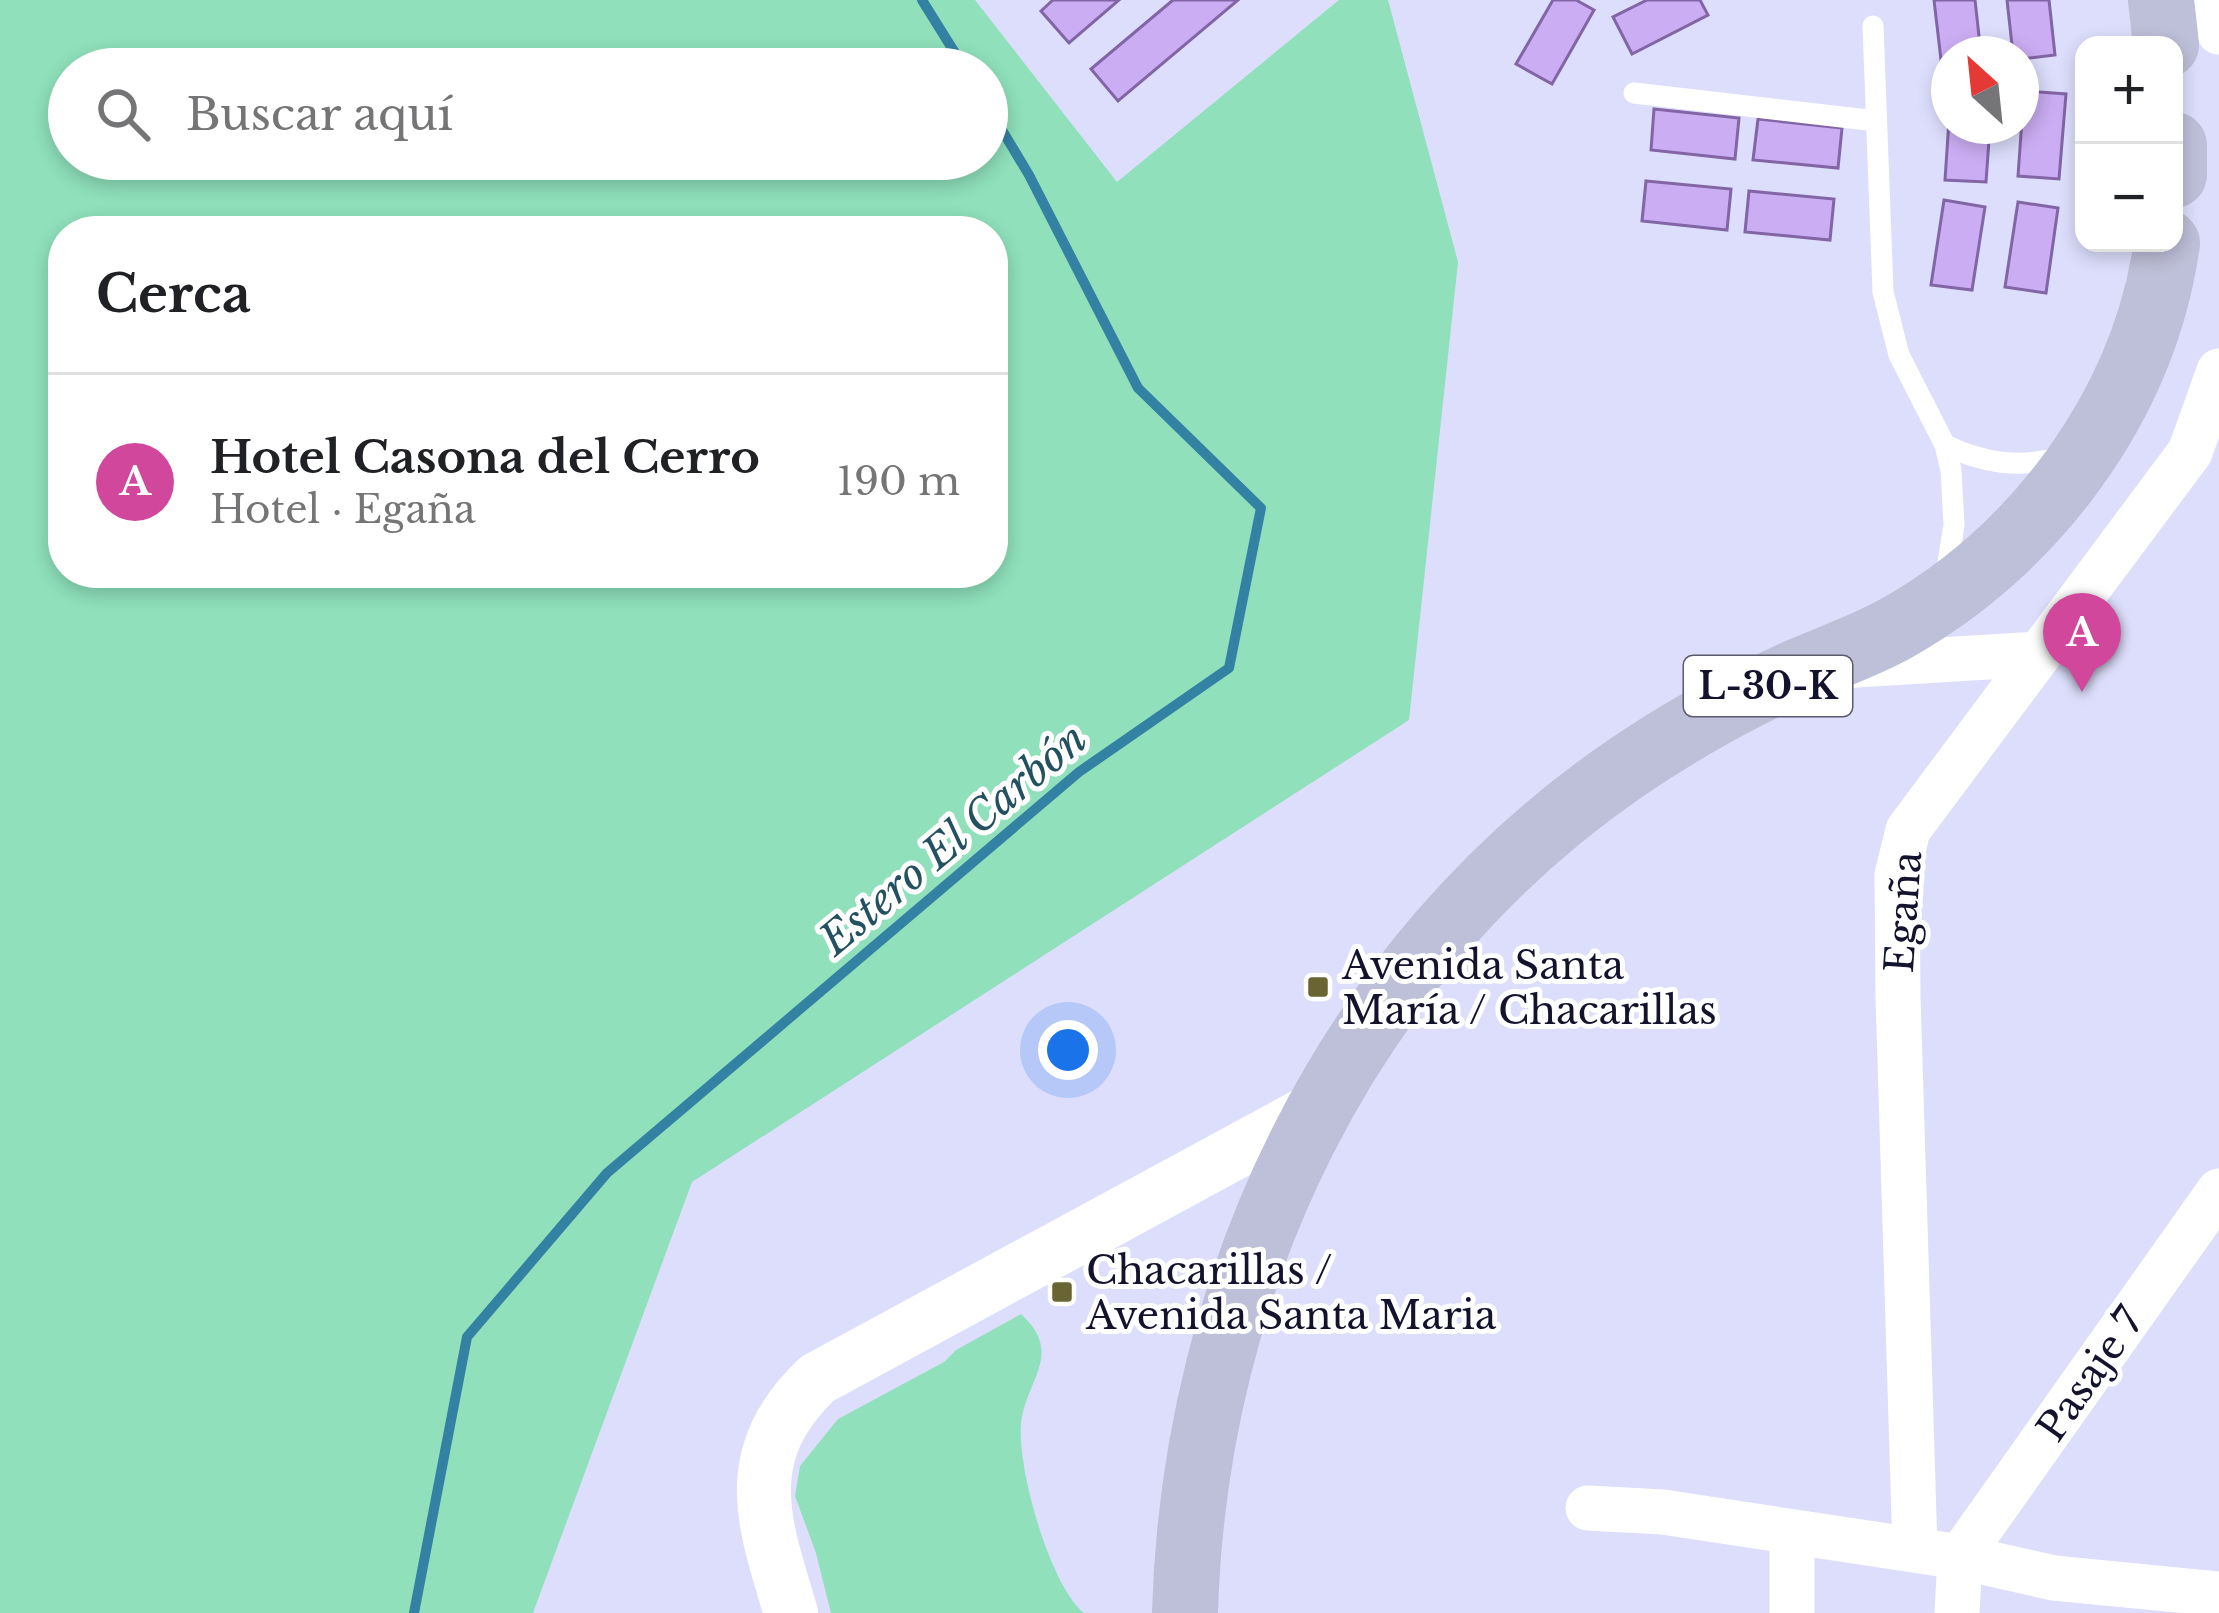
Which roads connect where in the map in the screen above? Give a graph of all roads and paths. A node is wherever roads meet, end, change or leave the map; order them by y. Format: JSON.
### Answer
{"nodes":[{"id":1,"x":2161,"y":0,"type":"edge"},
{"id":2,"x":2209,"y":0,"type":"edge"},
{"id":3,"x":1873,"y":26,"type":"dead end"},
{"id":4,"x":2219,"y":32,"type":"edge"},
{"id":5,"x":2165,"y":36,"type":"edge"},
{"id":6,"x":1634,"y":93,"type":"dead end"},
{"id":7,"x":1876,"y":121,"type":"junction"},
{"id":8,"x":2165,"y":252,"type":"edge"},
{"id":9,"x":2219,"y":371,"type":"edge"},
{"id":10,"x":2092,"y":442,"type":"junction"},
{"id":11,"x":1945,"y":445,"type":"junction"},
{"id":12,"x":2204,"y":464,"type":"edge"},
{"id":13,"x":1935,"y":604,"type":"junction"},
{"id":14,"x":2039,"y":654,"type":"junction"},
{"id":15,"x":1807,"y":668,"type":"junction"},
{"id":16,"x":1317,"y":1108,"type":"junction"},
{"id":17,"x":2219,"y":1191,"type":"edge"},
{"id":18,"x":1588,"y":1508,"type":"dead end"},
{"id":19,"x":1792,"y":1534,"type":"junction"},
{"id":20,"x":1916,"y":1550,"type":"junction"},
{"id":21,"x":1960,"y":1557,"type":"junction"},
{"id":22,"x":2219,"y":1594,"type":"edge"},
{"id":23,"x":791,"y":1613,"type":"edge"},
{"id":24,"x":1185,"y":1613,"type":"edge"},
{"id":25,"x":1792,"y":1613,"type":"edge"},
{"id":26,"x":1957,"y":1613,"type":"edge"}],
"edges":[{"from":1,"to":5,"type":"main road"},
{"from":2,"to":4,"type":"street"},
{"from":3,"to":7,"type":"lane"},
{"from":6,"to":7,"type":"lane"},
{"from":7,"to":11,"type":"lane"},
{"from":8,"to":10,"type":"main road","number":"L-30-K"},
{"from":9,"to":12,"type":"street","name":"Egaña"},
{"from":10,"to":11,"type":"lane"},
{"from":10,"to":13,"type":"main road","number":"L-30-K"},
{"from":11,"to":13,"type":"lane"},
{"from":12,"to":14,"type":"street","name":"Egaña"},
{"from":13,"to":15,"type":"main road","number":"L-30-K"},
{"from":14,"to":15,"type":"street"},
{"from":14,"to":20,"type":"street","name":"Egaña"},
{"from":15,"to":16,"type":"main road","number":"L-30-K"},
{"from":16,"to":23,"type":"street"},
{"from":16,"to":24,"type":"main road","number":"L-30-K"},
{"from":17,"to":21,"type":"street","name":"Pasaje 7"},
{"from":18,"to":19,"type":"street"},
{"from":19,"to":20,"type":"street"},
{"from":19,"to":25,"type":"street"},
{"from":20,"to":21,"type":"street"},
{"from":21,"to":22,"type":"street"},
{"from":21,"to":26,"type":"street"}]}
